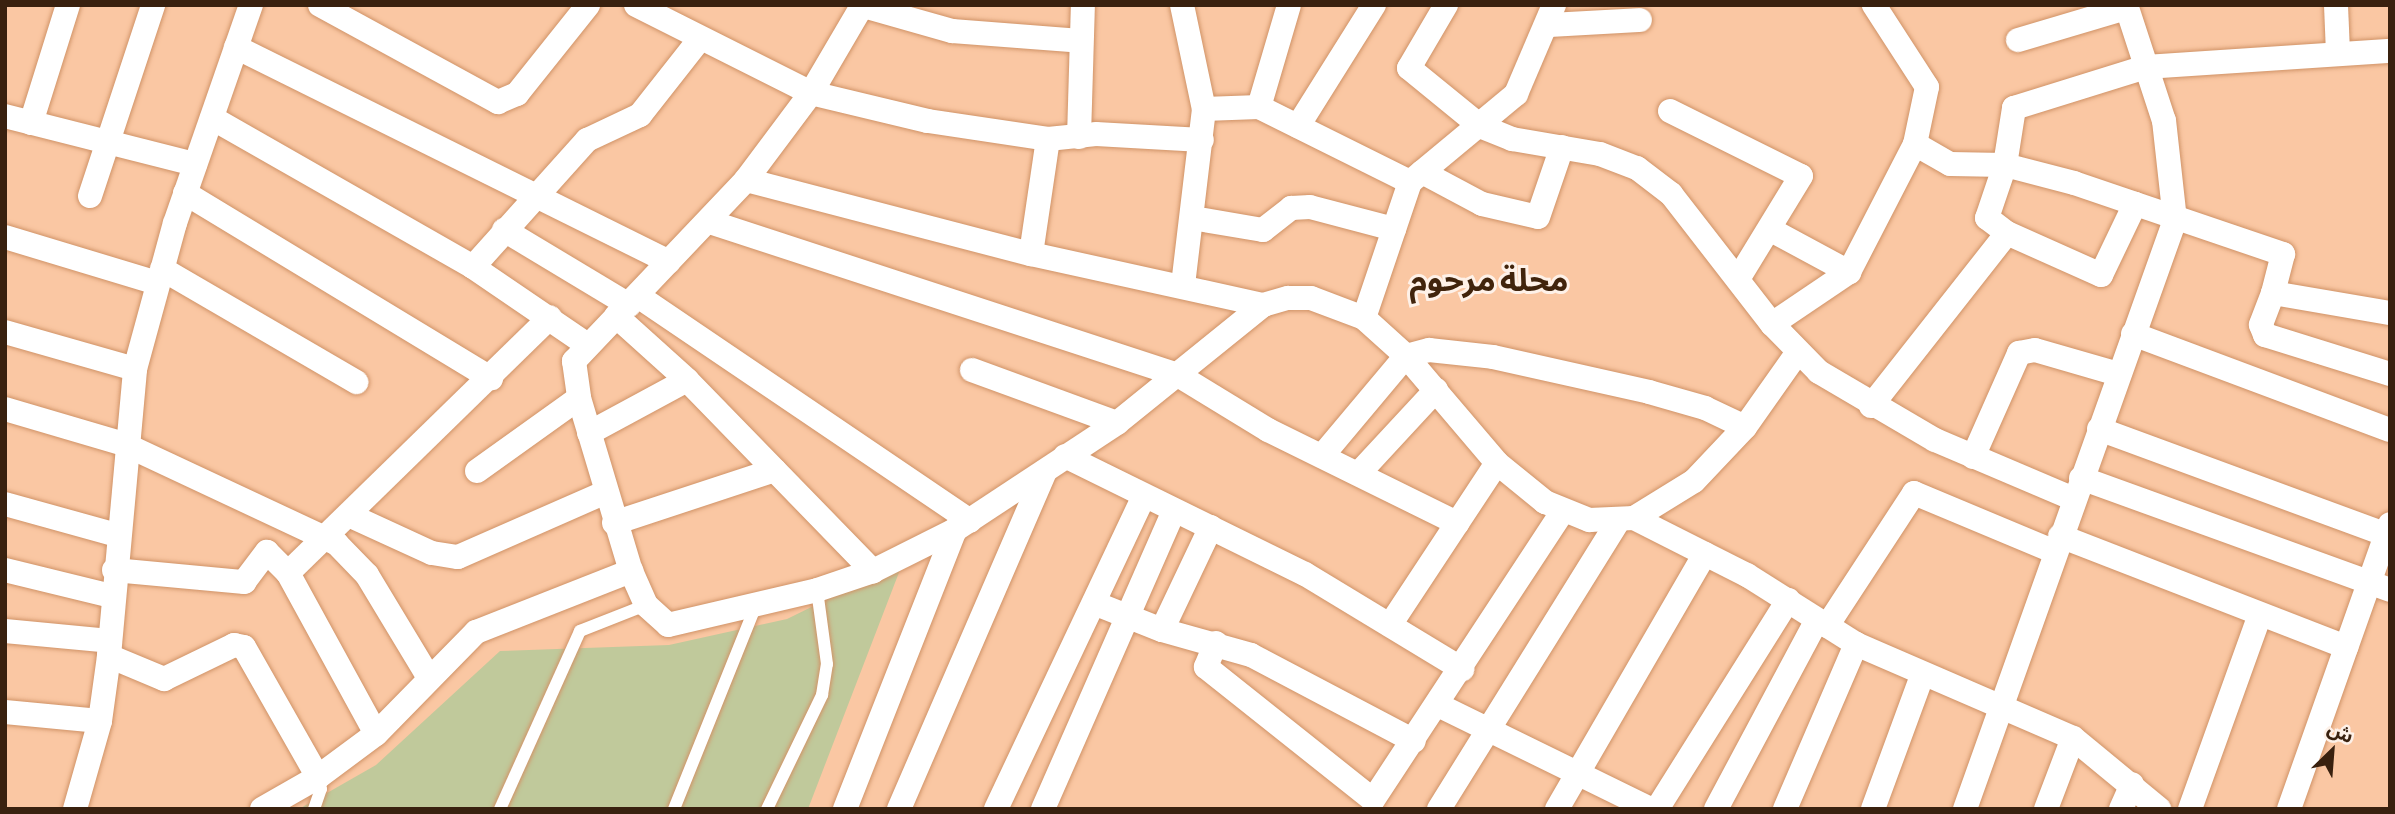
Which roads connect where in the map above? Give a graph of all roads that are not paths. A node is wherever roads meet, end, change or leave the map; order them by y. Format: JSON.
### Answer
{"nodes":[{"id":1,"x":68,"y":5,"type":"edge"},
{"id":2,"x":153,"y":5,"type":"edge"},
{"id":3,"x":251,"y":5,"type":"edge"},
{"id":4,"x":320,"y":5,"type":"edge"},
{"id":5,"x":588,"y":5,"type":"edge"},
{"id":6,"x":636,"y":5,"type":"edge"},
{"id":7,"x":1083,"y":5,"type":"edge"},
{"id":8,"x":1182,"y":5,"type":"edge"},
{"id":9,"x":1289,"y":5,"type":"edge"},
{"id":10,"x":1374,"y":5,"type":"edge"},
{"id":11,"x":1446,"y":5,"type":"edge"},
{"id":12,"x":1874,"y":5,"type":"edge"},
{"id":13,"x":2336,"y":5,"type":"edge"},
{"id":14,"x":861,"y":6,"type":"edge"},
{"id":15,"x":2126,"y":7,"type":"edge"},
{"id":16,"x":1551,"y":15,"type":"edge"},
{"id":17,"x":1640,"y":20,"type":"dead end"},
{"id":18,"x":699,"y":40,"type":"junction"},
{"id":19,"x":1081,"y":40,"type":"junction"},
{"id":20,"x":2018,"y":40,"type":"dead end"},
{"id":21,"x":236,"y":47,"type":"junction"},
{"id":22,"x":2390,"y":51,"type":"edge"},
{"id":23,"x":2338,"y":53,"type":"junction"},
{"id":24,"x":2146,"y":67,"type":"junction"},
{"id":25,"x":811,"y":93,"type":"junction"},
{"id":26,"x":1259,"y":107,"type":"junction"},
{"id":27,"x":1204,"y":109,"type":"junction"},
{"id":28,"x":1670,"y":111,"type":"dead end"},
{"id":29,"x":5,"y":117,"type":"edge"},
{"id":30,"x":212,"y":118,"type":"junction"},
{"id":31,"x":31,"y":123,"type":"junction"},
{"id":32,"x":1298,"y":126,"type":"junction"},
{"id":33,"x":1480,"y":126,"type":"junction"},
{"id":34,"x":1079,"y":137,"type":"junction"},
{"id":35,"x":1048,"y":139,"type":"junction"},
{"id":36,"x":1202,"y":140,"type":"junction"},
{"id":37,"x":108,"y":141,"type":"junction"},
{"id":38,"x":1915,"y":144,"type":"junction"},
{"id":39,"x":1562,"y":147,"type":"junction"},
{"id":40,"x":195,"y":164,"type":"junction"},
{"id":41,"x":2005,"y":164,"type":"junction"},
{"id":42,"x":1416,"y":177,"type":"junction"},
{"id":43,"x":746,"y":180,"type":"junction"},
{"id":44,"x":536,"y":192,"type":"junction"},
{"id":45,"x":185,"y":193,"type":"junction"},
{"id":46,"x":90,"y":196,"type":"dead end"},
{"id":47,"x":2135,"y":204,"type":"junction"},
{"id":48,"x":1192,"y":218,"type":"junction"},
{"id":49,"x":2175,"y":220,"type":"junction"},
{"id":50,"x":710,"y":222,"type":"junction"},
{"id":51,"x":1394,"y":229,"type":"junction"},
{"id":52,"x":504,"y":230,"type":"junction"},
{"id":53,"x":1771,"y":230,"type":"junction"},
{"id":54,"x":2007,"y":233,"type":"junction"},
{"id":55,"x":5,"y":237,"type":"edge"},
{"id":56,"x":1031,"y":254,"type":"junction"},
{"id":57,"x":669,"y":262,"type":"junction"},
{"id":58,"x":473,"y":267,"type":"junction"},
{"id":59,"x":1849,"y":272,"type":"junction"},
{"id":60,"x":159,"y":276,"type":"junction"},
{"id":61,"x":1740,"y":276,"type":"junction"},
{"id":62,"x":1182,"y":285,"type":"junction"},
{"id":63,"x":2273,"y":293,"type":"junction"},
{"id":64,"x":627,"y":305,"type":"junction"},
{"id":65,"x":1264,"y":305,"type":"junction"},
{"id":66,"x":2390,"y":313,"type":"edge"},
{"id":67,"x":550,"y":317,"type":"junction"},
{"id":68,"x":1364,"y":318,"type":"junction"},
{"id":69,"x":1772,"y":324,"type":"junction"},
{"id":70,"x":5,"y":332,"type":"edge"},
{"id":71,"x":2133,"y":334,"type":"junction"},
{"id":72,"x":586,"y":344,"type":"junction"},
{"id":73,"x":1798,"y":352,"type":"junction"},
{"id":74,"x":1406,"y":356,"type":"junction"},
{"id":75,"x":135,"y":369,"type":"junction"},
{"id":76,"x":972,"y":370,"type":"dead end"},
{"id":77,"x":2118,"y":374,"type":"junction"},
{"id":78,"x":2390,"y":374,"type":"edge"},
{"id":79,"x":1178,"y":375,"type":"junction"},
{"id":80,"x":491,"y":378,"type":"junction"},
{"id":81,"x":687,"y":380,"type":"junction"},
{"id":82,"x":356,"y":382,"type":"dead end"},
{"id":83,"x":1436,"y":390,"type":"junction"},
{"id":84,"x":579,"y":398,"type":"junction"},
{"id":85,"x":1871,"y":406,"type":"junction"},
{"id":86,"x":5,"y":409,"type":"edge"},
{"id":87,"x":1117,"y":423,"type":"junction"},
{"id":88,"x":1745,"y":427,"type":"junction"},
{"id":89,"x":2099,"y":429,"type":"junction"},
{"id":90,"x":2390,"y":430,"type":"edge"},
{"id":91,"x":589,"y":433,"type":"junction"},
{"id":92,"x":124,"y":444,"type":"junction"},
{"id":93,"x":1065,"y":456,"type":"junction"},
{"id":94,"x":1322,"y":456,"type":"junction"},
{"id":95,"x":1973,"y":457,"type":"junction"},
{"id":96,"x":1497,"y":463,"type":"junction"},
{"id":97,"x":775,"y":470,"type":"junction"},
{"id":98,"x":477,"y":471,"type":"dead end"},
{"id":99,"x":1045,"y":471,"type":"junction"},
{"id":100,"x":1360,"y":472,"type":"junction"},
{"id":101,"x":2078,"y":489,"type":"junction"},
{"id":102,"x":606,"y":492,"type":"junction"},
{"id":103,"x":1144,"y":496,"type":"junction"},
{"id":104,"x":5,"y":504,"type":"edge"},
{"id":105,"x":1174,"y":511,"type":"junction"},
{"id":106,"x":1563,"y":511,"type":"junction"},
{"id":107,"x":351,"y":516,"type":"junction"},
{"id":108,"x":1626,"y":520,"type":"junction"},
{"id":109,"x":614,"y":523,"type":"junction"},
{"id":110,"x":1457,"y":523,"type":"junction"},
{"id":111,"x":962,"y":525,"type":"junction"},
{"id":112,"x":1211,"y":527,"type":"junction"},
{"id":113,"x":2389,"y":532,"type":"edge"},
{"id":114,"x":117,"y":536,"type":"junction"},
{"id":115,"x":327,"y":538,"type":"junction"},
{"id":116,"x":2058,"y":544,"type":"junction"},
{"id":117,"x":1705,"y":554,"type":"junction"},
{"id":118,"x":5,"y":570,"type":"edge"},
{"id":119,"x":114,"y":570,"type":"junction"},
{"id":120,"x":631,"y":571,"type":"junction"},
{"id":121,"x":873,"y":571,"type":"junction"},
{"id":122,"x":288,"y":573,"type":"junction"},
{"id":123,"x":2379,"y":586,"type":"edge"},
{"id":124,"x":817,"y":590,"type":"junction"},
{"id":125,"x":112,"y":596,"type":"junction"},
{"id":126,"x":1788,"y":600,"type":"junction"},
{"id":127,"x":1094,"y":603,"type":"junction"},
{"id":128,"x":646,"y":605,"type":"junction"},
{"id":129,"x":755,"y":608,"type":"junction"},
{"id":130,"x":2260,"y":615,"type":"junction"},
{"id":131,"x":1129,"y":619,"type":"junction"},
{"id":132,"x":1822,"y":623,"type":"junction"},
{"id":133,"x":1390,"y":625,"type":"junction"},
{"id":134,"x":5,"y":631,"type":"edge"},
{"id":135,"x":1162,"y":631,"type":"junction"},
{"id":136,"x":1216,"y":643,"type":"junction"},
{"id":137,"x":1856,"y":644,"type":"junction"},
{"id":138,"x":2346,"y":647,"type":"junction"},
{"id":139,"x":110,"y":649,"type":"junction"},
{"id":140,"x":1462,"y":669,"type":"junction"},
{"id":141,"x":428,"y":676,"type":"junction"},
{"id":142,"x":1922,"y":676,"type":"junction"},
{"id":143,"x":1438,"y":705,"type":"junction"},
{"id":144,"x":2003,"y":706,"type":"junction"},
{"id":145,"x":5,"y":712,"type":"edge"},
{"id":146,"x":100,"y":721,"type":"junction"},
{"id":147,"x":1489,"y":728,"type":"junction"},
{"id":148,"x":376,"y":734,"type":"junction"},
{"id":149,"x":2073,"y":738,"type":"junction"},
{"id":150,"x":1414,"y":741,"type":"junction"},
{"id":151,"x":1576,"y":773,"type":"junction"},
{"id":152,"x":318,"y":778,"type":"junction"},
{"id":153,"x":2132,"y":784,"type":"junction"},
{"id":154,"x":75,"y":809,"type":"edge"},
{"id":155,"x":262,"y":809,"type":"edge"},
{"id":156,"x":314,"y":809,"type":"edge"},
{"id":157,"x":500,"y":809,"type":"edge"},
{"id":158,"x":674,"y":809,"type":"edge"},
{"id":159,"x":767,"y":809,"type":"edge"},
{"id":160,"x":845,"y":809,"type":"edge"},
{"id":161,"x":899,"y":809,"type":"edge"},
{"id":162,"x":996,"y":809,"type":"edge"},
{"id":163,"x":1043,"y":809,"type":"edge"},
{"id":164,"x":1440,"y":809,"type":"edge"},
{"id":165,"x":1557,"y":809,"type":"edge"},
{"id":166,"x":1650,"y":809,"type":"edge"},
{"id":167,"x":1657,"y":809,"type":"edge"},
{"id":168,"x":1716,"y":809,"type":"edge"},
{"id":169,"x":1785,"y":809,"type":"edge"},
{"id":170,"x":1873,"y":809,"type":"edge"},
{"id":171,"x":1965,"y":809,"type":"edge"},
{"id":172,"x":2046,"y":809,"type":"edge"},
{"id":173,"x":2121,"y":809,"type":"edge"},
{"id":174,"x":2159,"y":809,"type":"edge"},
{"id":175,"x":2190,"y":809,"type":"edge"},
{"id":176,"x":2289,"y":809,"type":"edge"}],
"edges":[{"from":1,"to":31,"type":"street"},
{"from":2,"to":37,"type":"street"},
{"from":3,"to":21,"type":"street"},
{"from":4,"to":5,"type":"street"},
{"from":6,"to":18,"type":"street"},
{"from":7,"to":19,"type":"street"},
{"from":8,"to":27,"type":"street"},
{"from":9,"to":26,"type":"street"},
{"from":10,"to":32,"type":"street"},
{"from":11,"to":33,"type":"street"},
{"from":12,"to":38,"type":"street"},
{"from":13,"to":23,"type":"street"},
{"from":14,"to":19,"type":"street"},
{"from":14,"to":25,"type":"street"},
{"from":15,"to":20,"type":"street"},
{"from":15,"to":24,"type":"street"},
{"from":16,"to":17,"type":"street"},
{"from":16,"to":33,"type":"street"},
{"from":18,"to":25,"type":"street"},
{"from":18,"to":44,"type":"street"},
{"from":19,"to":34,"type":"street"},
{"from":21,"to":30,"type":"street"},
{"from":21,"to":44,"type":"street"},
{"from":22,"to":23,"type":"street"},
{"from":23,"to":24,"type":"street"},
{"from":24,"to":41,"type":"street"},
{"from":24,"to":49,"type":"street"},
{"from":25,"to":35,"type":"street"},
{"from":25,"to":43,"type":"street"},
{"from":26,"to":27,"type":"street"},
{"from":26,"to":32,"type":"street"},
{"from":27,"to":36,"type":"street"},
{"from":28,"to":53,"type":"street"},
{"from":29,"to":31,"type":"street"},
{"from":30,"to":40,"type":"street"},
{"from":30,"to":58,"type":"street"},
{"from":31,"to":37,"type":"street"},
{"from":32,"to":42,"type":"street"},
{"from":33,"to":39,"type":"street"},
{"from":33,"to":42,"type":"street"},
{"from":34,"to":35,"type":"street"},
{"from":34,"to":36,"type":"street"},
{"from":35,"to":56,"type":"street"},
{"from":36,"to":48,"type":"street"},
{"from":37,"to":40,"type":"street"},
{"from":37,"to":46,"type":"street"},
{"from":38,"to":41,"type":"street"},
{"from":38,"to":59,"type":"street"},
{"from":39,"to":42,"type":"street"},
{"from":39,"to":61,"type":"street"},
{"from":40,"to":45,"type":"street"},
{"from":41,"to":47,"type":"street"},
{"from":41,"to":54,"type":"street"},
{"from":42,"to":51,"type":"street"},
{"from":43,"to":50,"type":"street"},
{"from":43,"to":56,"type":"street"},
{"from":44,"to":52,"type":"street"},
{"from":44,"to":57,"type":"street"},
{"from":45,"to":60,"type":"street"},
{"from":45,"to":80,"type":"street"},
{"from":47,"to":49,"type":"street"},
{"from":47,"to":54,"type":"street"},
{"from":48,"to":51,"type":"street"},
{"from":48,"to":62,"type":"street"},
{"from":49,"to":63,"type":"street"},
{"from":49,"to":71,"type":"street"},
{"from":50,"to":57,"type":"street"},
{"from":50,"to":79,"type":"street"},
{"from":51,"to":68,"type":"street"},
{"from":52,"to":58,"type":"street"},
{"from":52,"to":64,"type":"street"},
{"from":53,"to":59,"type":"street"},
{"from":53,"to":61,"type":"street"},
{"from":54,"to":85,"type":"street"},
{"from":55,"to":60,"type":"street"},
{"from":56,"to":62,"type":"street"},
{"from":57,"to":64,"type":"street"},
{"from":58,"to":67,"type":"street"},
{"from":59,"to":69,"type":"street"},
{"from":60,"to":75,"type":"street"},
{"from":60,"to":82,"type":"street"},
{"from":61,"to":69,"type":"street"},
{"from":62,"to":65,"type":"street"},
{"from":63,"to":66,"type":"street"},
{"from":63,"to":78,"type":"street"},
{"from":64,"to":72,"type":"street"},
{"from":64,"to":81,"type":"street"},
{"from":64,"to":111,"type":"street"},
{"from":65,"to":68,"type":"street"},
{"from":65,"to":79,"type":"street"},
{"from":67,"to":72,"type":"street"},
{"from":67,"to":80,"type":"street"},
{"from":68,"to":74,"type":"street"},
{"from":69,"to":73,"type":"street"},
{"from":70,"to":75,"type":"street"},
{"from":71,"to":77,"type":"street"},
{"from":71,"to":90,"type":"street"},
{"from":72,"to":84,"type":"street"},
{"from":73,"to":85,"type":"street"},
{"from":73,"to":88,"type":"street"},
{"from":74,"to":83,"type":"street"},
{"from":74,"to":88,"type":"street"},
{"from":74,"to":94,"type":"street"},
{"from":75,"to":92,"type":"street"},
{"from":76,"to":87,"type":"street"},
{"from":77,"to":89,"type":"street"},
{"from":77,"to":95,"type":"street"},
{"from":79,"to":87,"type":"street"},
{"from":79,"to":94,"type":"street"},
{"from":80,"to":107,"type":"street"},
{"from":81,"to":91,"type":"street"},
{"from":81,"to":97,"type":"street"},
{"from":83,"to":96,"type":"street"},
{"from":83,"to":100,"type":"street"},
{"from":84,"to":91,"type":"street"},
{"from":84,"to":98,"type":"street"},
{"from":85,"to":95,"type":"street"},
{"from":86,"to":92,"type":"street"},
{"from":87,"to":93,"type":"street"},
{"from":88,"to":108,"type":"street"},
{"from":89,"to":101,"type":"street"},
{"from":89,"to":113,"type":"street"},
{"from":91,"to":102,"type":"street"},
{"from":92,"to":114,"type":"street"},
{"from":92,"to":115,"type":"street"},
{"from":93,"to":99,"type":"street"},
{"from":93,"to":103,"type":"street"},
{"from":94,"to":100,"type":"street"},
{"from":95,"to":101,"type":"street"},
{"from":96,"to":106,"type":"street"},
{"from":96,"to":110,"type":"street"},
{"from":97,"to":109,"type":"street"},
{"from":97,"to":121,"type":"street"},
{"from":99,"to":111,"type":"street"},
{"from":99,"to":161,"type":"street"},
{"from":100,"to":110,"type":"street"},
{"from":101,"to":116,"type":"street"},
{"from":101,"to":123,"type":"street"},
{"from":102,"to":107,"type":"street"},
{"from":102,"to":109,"type":"street"},
{"from":103,"to":105,"type":"street"},
{"from":103,"to":127,"type":"street"},
{"from":104,"to":114,"type":"street"},
{"from":105,"to":112,"type":"street"},
{"from":105,"to":131,"type":"street"},
{"from":106,"to":108,"type":"street"},
{"from":106,"to":140,"type":"street"},
{"from":107,"to":115,"type":"street"},
{"from":108,"to":117,"type":"street"},
{"from":108,"to":147,"type":"street"},
{"from":109,"to":120,"type":"street"},
{"from":110,"to":133,"type":"street"},
{"from":111,"to":121,"type":"street"},
{"from":111,"to":160,"type":"street"},
{"from":112,"to":133,"type":"street"},
{"from":112,"to":135,"type":"street"},
{"from":113,"to":123,"type":"street"},
{"from":114,"to":119,"type":"street"},
{"from":115,"to":122,"type":"street"},
{"from":115,"to":141,"type":"street"},
{"from":116,"to":130,"type":"street"},
{"from":116,"to":132,"type":"street"},
{"from":116,"to":144,"type":"street"},
{"from":117,"to":126,"type":"street"},
{"from":117,"to":151,"type":"street"},
{"from":118,"to":125,"type":"street"},
{"from":119,"to":122,"type":"street"},
{"from":119,"to":125,"type":"street"},
{"from":120,"to":128,"type":"street"},
{"from":120,"to":141,"type":"street"},
{"from":121,"to":124,"type":"street"},
{"from":122,"to":148,"type":"street"},
{"from":123,"to":138,"type":"street"},
{"from":124,"to":129,"type":"street"},
{"from":124,"to":159,"type":"lane"},
{"from":125,"to":139,"type":"street"},
{"from":126,"to":132,"type":"street"},
{"from":126,"to":167,"type":"street"},
{"from":127,"to":131,"type":"street"},
{"from":127,"to":162,"type":"street"},
{"from":128,"to":129,"type":"street"},
{"from":128,"to":157,"type":"lane"},
{"from":129,"to":158,"type":"lane"},
{"from":130,"to":138,"type":"street"},
{"from":130,"to":175,"type":"street"},
{"from":131,"to":135,"type":"street"},
{"from":131,"to":163,"type":"street"},
{"from":132,"to":137,"type":"street"},
{"from":132,"to":168,"type":"street"},
{"from":133,"to":140,"type":"street"},
{"from":134,"to":139,"type":"street"},
{"from":135,"to":136,"type":"street"},
{"from":136,"to":150,"type":"street"},
{"from":136,"to":150,"type":"street"},
{"from":137,"to":142,"type":"street"},
{"from":137,"to":169,"type":"street"},
{"from":138,"to":176,"type":"street"},
{"from":139,"to":146,"type":"street"},
{"from":139,"to":152,"type":"street"},
{"from":140,"to":143,"type":"street"},
{"from":141,"to":148,"type":"street"},
{"from":142,"to":144,"type":"street"},
{"from":142,"to":170,"type":"street"},
{"from":143,"to":147,"type":"street"},
{"from":143,"to":150,"type":"street"},
{"from":144,"to":149,"type":"street"},
{"from":144,"to":171,"type":"street"},
{"from":145,"to":146,"type":"street"},
{"from":146,"to":154,"type":"street"},
{"from":147,"to":151,"type":"street"},
{"from":147,"to":164,"type":"street"},
{"from":148,"to":152,"type":"street"},
{"from":149,"to":153,"type":"street"},
{"from":149,"to":172,"type":"street"},
{"from":151,"to":165,"type":"street"},
{"from":151,"to":166,"type":"street"},
{"from":152,"to":155,"type":"street"},
{"from":152,"to":156,"type":"lane"},
{"from":153,"to":173,"type":"street"},
{"from":153,"to":174,"type":"street"}]}
